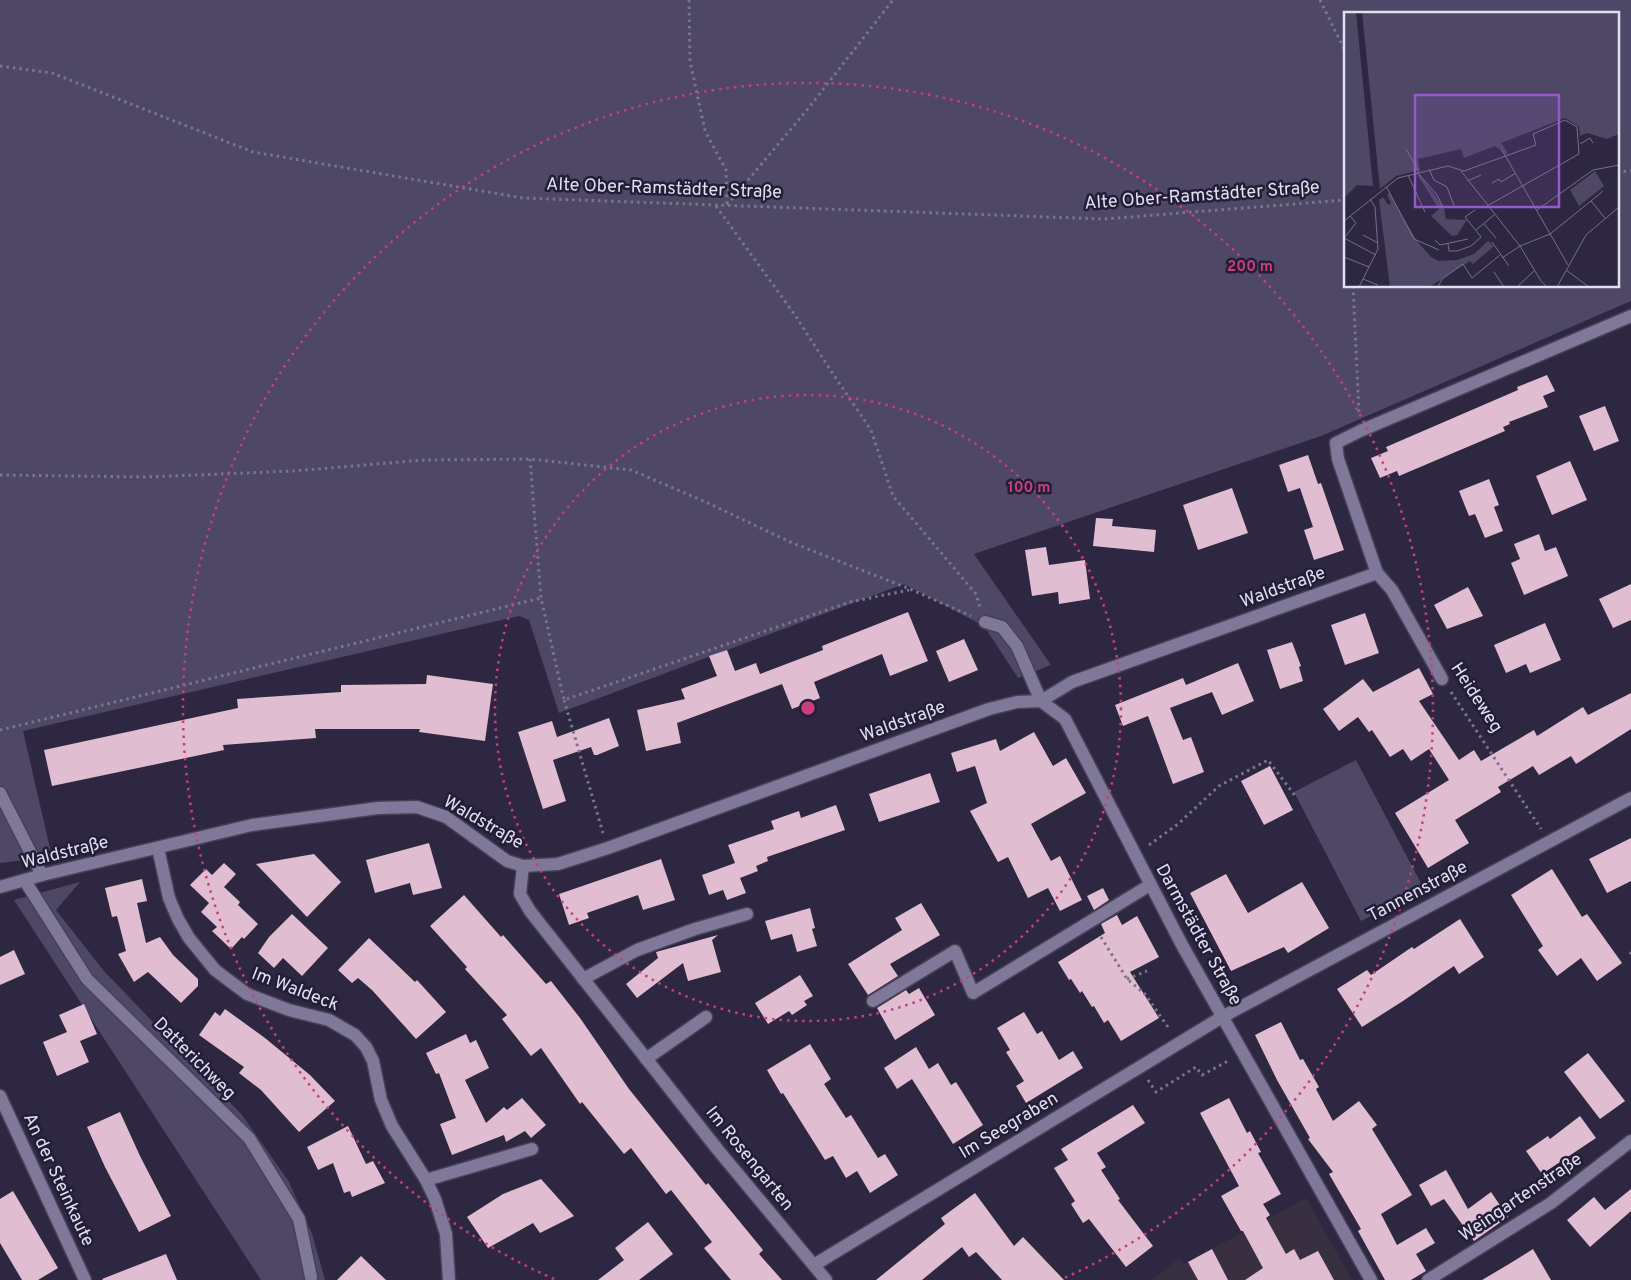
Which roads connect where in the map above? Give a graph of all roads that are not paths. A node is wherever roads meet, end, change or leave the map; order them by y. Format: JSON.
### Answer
{"nodes":[{"id":1,"x":1631,"y":316,"type":"edge"},
{"id":2,"x":1377,"y":573,"type":"junction"},
{"id":3,"x":984,"y":622,"type":"road end"},
{"id":4,"x":1442,"y":680,"type":"road end"},
{"id":5,"x":1041,"y":701,"type":"junction"},
{"id":6,"x":0,"y":793,"type":"edge"},
{"id":7,"x":1631,"y":798,"type":"edge"},
{"id":8,"x":158,"y":848,"type":"junction"},
{"id":9,"x":523,"y":866,"type":"junction"},
{"id":10,"x":42,"y":875,"type":"junction"},
{"id":11,"x":25,"y":880,"type":"junction"},
{"id":12,"x":1150,"y":885,"type":"junction"},
{"id":13,"x":0,"y":887,"type":"edge"},
{"id":14,"x":746,"y":914,"type":"dead end"},
{"id":15,"x":584,"y":979,"type":"junction"},
{"id":16,"x":873,"y":1001,"type":"dead end"},
{"id":17,"x":706,"y":1016,"type":"dead end"},
{"id":18,"x":1222,"y":1017,"type":"junction"},
{"id":19,"x":646,"y":1059,"type":"junction"},
{"id":20,"x":0,"y":1096,"type":"edge"},
{"id":21,"x":1631,"y":1141,"type":"edge"},
{"id":22,"x":532,"y":1149,"type":"dead end"},
{"id":23,"x":426,"y":1180,"type":"junction"},
{"id":24,"x":814,"y":1265,"type":"junction"},
{"id":25,"x":311,"y":1277,"type":"dead end"},
{"id":26,"x":85,"y":1280,"type":"edge"},
{"id":27,"x":449,"y":1280,"type":"edge"},
{"id":28,"x":826,"y":1280,"type":"edge"},
{"id":29,"x":1371,"y":1280,"type":"edge"},
{"id":30,"x":1428,"y":1280,"type":"edge"}],
"edges":[{"from":1,"to":2,"type":"street"},
{"from":2,"to":4,"type":"street","name":"Heideweg"},
{"from":2,"to":5,"type":"street","name":"Waldstraße"},
{"from":3,"to":5,"type":"street","name":"Darmstädter Straße"},
{"from":5,"to":9,"type":"street","name":"Waldstraße"},
{"from":5,"to":12,"type":"street","name":"Darmstädter Straße"},
{"from":6,"to":10,"type":"street"},
{"from":7,"to":18,"type":"street","name":"Tannenstraße"},
{"from":8,"to":9,"type":"street","name":"Waldstraße"},
{"from":8,"to":10,"type":"street","name":"Waldstraße"},
{"from":8,"to":23,"type":"street","name":"Im Waldeck"},
{"from":9,"to":15,"type":"street","name":"Im Rosengarten"},
{"from":10,"to":11,"type":"street","name":"Waldstraße"},
{"from":11,"to":13,"type":"street","name":"Waldstraße"},
{"from":11,"to":25,"type":"street","name":"Datterichweg"},
{"from":12,"to":16,"type":"street"},
{"from":12,"to":18,"type":"street","name":"Darmstädter Straße"},
{"from":14,"to":15,"type":"street"},
{"from":15,"to":19,"type":"street","name":"Im Rosengarten"},
{"from":17,"to":19,"type":"street"},
{"from":18,"to":24,"type":"street","name":"Im Seegraben"},
{"from":18,"to":29,"type":"street","name":"Darmstädter Straße"},
{"from":19,"to":24,"type":"street","name":"Im Rosengarten"},
{"from":20,"to":26,"type":"street","name":"An der Steinkaute"},
{"from":21,"to":30,"type":"street","name":"Weingartenstraße"},
{"from":22,"to":23,"type":"street"},
{"from":23,"to":27,"type":"street","name":"Im Waldeck"},
{"from":24,"to":28,"type":"street","name":"Im Rosengarten"}]}
